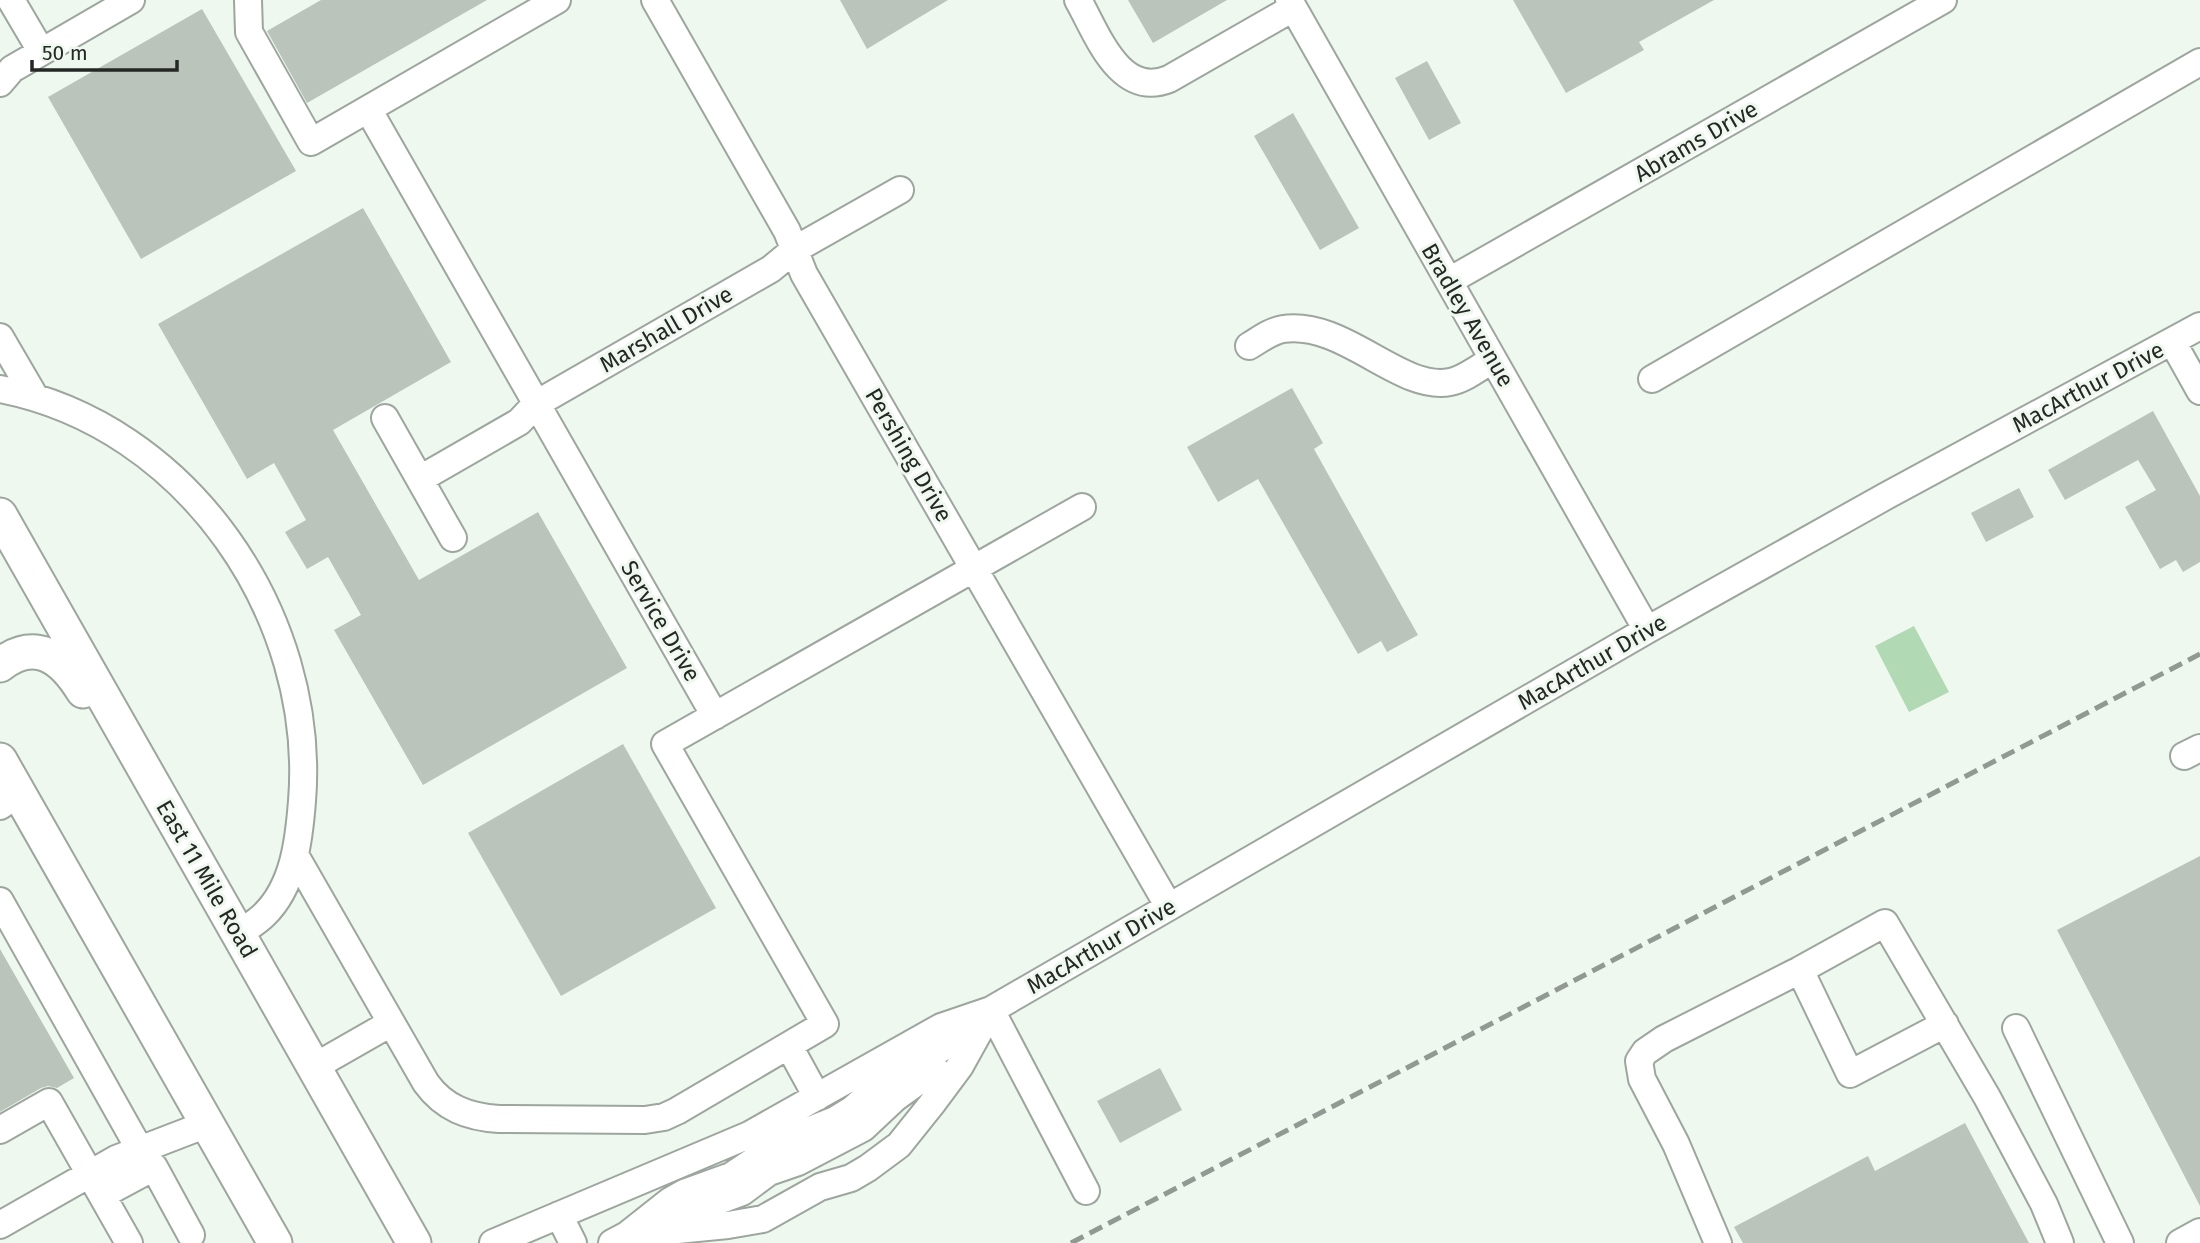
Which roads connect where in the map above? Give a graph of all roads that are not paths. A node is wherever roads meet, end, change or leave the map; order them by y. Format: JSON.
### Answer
{"nodes":[{"id":1,"x":11,"y":0,"type":"edge"},
{"id":2,"x":131,"y":0,"type":"edge"},
{"id":3,"x":248,"y":0,"type":"edge"},
{"id":4,"x":557,"y":0,"type":"edge"},
{"id":5,"x":655,"y":0,"type":"edge"},
{"id":6,"x":1078,"y":0,"type":"edge"},
{"id":7,"x":1943,"y":0,"type":"edge"},
{"id":8,"x":1291,"y":4,"type":"edge"},
{"id":9,"x":41,"y":51,"type":"junction"},
{"id":10,"x":2200,"y":62,"type":"edge"},
{"id":11,"x":0,"y":83,"type":"edge"},
{"id":12,"x":368,"y":109,"type":"junction"},
{"id":13,"x":900,"y":190,"type":"dead end"},
{"id":14,"x":794,"y":250,"type":"junction"},
{"id":15,"x":1449,"y":281,"type":"junction"},
{"id":16,"x":2200,"y":326,"type":"edge"},
{"id":17,"x":0,"y":337,"type":"edge"},
{"id":18,"x":2172,"y":341,"type":"junction"},
{"id":19,"x":1249,"y":346,"type":"dead end"},
{"id":20,"x":1493,"y":359,"type":"junction"},
{"id":21,"x":1652,"y":379,"type":"dead end"},
{"id":22,"x":0,"y":389,"type":"edge"},
{"id":23,"x":2200,"y":391,"type":"edge"},
{"id":24,"x":35,"y":397,"type":"junction"},
{"id":25,"x":536,"y":404,"type":"junction"},
{"id":26,"x":385,"y":418,"type":"dead end"},
{"id":27,"x":420,"y":479,"type":"junction"},
{"id":28,"x":1083,"y":507,"type":"dead end"},
{"id":29,"x":0,"y":515,"type":"edge"},
{"id":30,"x":453,"y":538,"type":"dead end"},
{"id":31,"x":974,"y":569,"type":"junction"},
{"id":32,"x":1647,"y":630,"type":"junction"},
{"id":33,"x":0,"y":665,"type":"edge"},
{"id":34,"x":715,"y":716,"type":"junction"},
{"id":35,"x":0,"y":760,"type":"edge"},
{"id":36,"x":9,"y":799,"type":"edge"},
{"id":37,"x":295,"y":855,"type":"junction"},
{"id":38,"x":0,"y":901,"type":"edge"},
{"id":39,"x":1170,"y":907,"type":"junction"},
{"id":40,"x":238,"y":934,"type":"junction"},
{"id":41,"x":1800,"y":970,"type":"junction"},
{"id":42,"x":985,"y":1020,"type":"junction"},
{"id":43,"x":391,"y":1023,"type":"junction"},
{"id":44,"x":1945,"y":1024,"type":"junction"},
{"id":45,"x":2016,"y":1028,"type":"dead end"},
{"id":46,"x":789,"y":1046,"type":"junction"},
{"id":47,"x":314,"y":1067,"type":"junction"},
{"id":48,"x":186,"y":1087,"type":"junction"},
{"id":49,"x":817,"y":1097,"type":"junction"},
{"id":50,"x":207,"y":1125,"type":"junction"},
{"id":51,"x":0,"y":1130,"type":"edge"},
{"id":52,"x":140,"y":1150,"type":"junction"},
{"id":53,"x":96,"y":1185,"type":"junction"},
{"id":54,"x":1086,"y":1192,"type":"dead end"},
{"id":55,"x":559,"y":1215,"type":"junction"},
{"id":56,"x":1,"y":1222,"type":"edge"},
{"id":57,"x":2200,"y":1232,"type":"edge"},
{"id":58,"x":191,"y":1235,"type":"dead end"},
{"id":59,"x":629,"y":1237,"type":"edge"},
{"id":60,"x":129,"y":1243,"type":"edge"},
{"id":61,"x":275,"y":1243,"type":"edge"},
{"id":62,"x":293,"y":1243,"type":"edge"},
{"id":63,"x":414,"y":1243,"type":"edge"},
{"id":64,"x":492,"y":1243,"type":"edge"},
{"id":65,"x":573,"y":1243,"type":"edge"},
{"id":66,"x":1718,"y":1243,"type":"edge"},
{"id":67,"x":2060,"y":1243,"type":"edge"},
{"id":68,"x":2120,"y":1243,"type":"edge"},
{"id":69,"x":2180,"y":1243,"type":"edge"}],
"edges":[{"from":1,"to":9,"type":"street"},
{"from":2,"to":9,"type":"street"},
{"from":3,"to":12,"type":"street"},
{"from":4,"to":12,"type":"street"},
{"from":5,"to":14,"type":"street","name":"Pershing Drive"},
{"from":6,"to":8,"type":"street"},
{"from":7,"to":15,"type":"street","name":"Abrams Drive"},
{"from":8,"to":15,"type":"street","name":"Bradley Avenue"},
{"from":9,"to":11,"type":"street"},
{"from":10,"to":21,"type":"street"},
{"from":12,"to":25,"type":"street","name":"Service Drive"},
{"from":13,"to":14,"type":"street","name":"Marshall Drive"},
{"from":14,"to":25,"type":"street","name":"Marshall Drive"},
{"from":14,"to":31,"type":"street","name":"Pershing Drive"},
{"from":15,"to":20,"type":"street","name":"Bradley Avenue"},
{"from":16,"to":18,"type":"street","name":"MacArthur Drive"},
{"from":17,"to":24,"type":"street"},
{"from":18,"to":23,"type":"street"},
{"from":18,"to":32,"type":"street","name":"MacArthur Drive"},
{"from":19,"to":20,"type":"street"},
{"from":20,"to":32,"type":"street","name":"Bradley Avenue"},
{"from":22,"to":24,"type":"street"},
{"from":24,"to":37,"type":"street"},
{"from":25,"to":27,"type":"street","name":"Marshall Drive"},
{"from":25,"to":34,"type":"street","name":"Service Drive"},
{"from":26,"to":27,"type":"street"},
{"from":27,"to":30,"type":"street"},
{"from":28,"to":31,"type":"street"},
{"from":29,"to":40,"type":"main road","name":"East 11 Mile Road"},
{"from":31,"to":34,"type":"street"},
{"from":31,"to":39,"type":"street","name":"Pershing Drive"},
{"from":32,"to":39,"type":"street","name":"MacArthur Drive"},
{"from":33,"to":40,"type":"main road"},
{"from":34,"to":46,"type":"street"},
{"from":35,"to":36,"type":"main road"},
{"from":36,"to":48,"type":"main road"},
{"from":37,"to":40,"type":"street"},
{"from":37,"to":43,"type":"street"},
{"from":38,"to":52,"type":"street"},
{"from":39,"to":42,"type":"street","name":"MacArthur Drive"},
{"from":40,"to":47,"type":"main road","name":"East 11 Mile Road"},
{"from":41,"to":44,"type":"street"},
{"from":41,"to":44,"type":"street"},
{"from":41,"to":66,"type":"street"},
{"from":42,"to":49,"type":"street","name":"MacArthur Drive"},
{"from":42,"to":54,"type":"street"},
{"from":42,"to":59,"type":"street"},
{"from":42,"to":59,"type":"street"},
{"from":43,"to":46,"type":"street"},
{"from":43,"to":47,"type":"street"},
{"from":44,"to":67,"type":"street"},
{"from":45,"to":68,"type":"street"},
{"from":46,"to":49,"type":"street"},
{"from":47,"to":63,"type":"main road","name":"East 11 Mile Road"},
{"from":48,"to":50,"type":"main road"},
{"from":48,"to":62,"type":"main road"},
{"from":49,"to":55,"type":"street","name":"MacArthur Drive"},
{"from":50,"to":52,"type":"street"},
{"from":50,"to":61,"type":"main road"},
{"from":51,"to":53,"type":"street"},
{"from":52,"to":53,"type":"street"},
{"from":53,"to":56,"type":"street"},
{"from":53,"to":58,"type":"street"},
{"from":53,"to":60,"type":"street"},
{"from":55,"to":64,"type":"street","name":"MacArthur Drive"},
{"from":55,"to":65,"type":"street"},
{"from":57,"to":69,"type":"street"}]}
